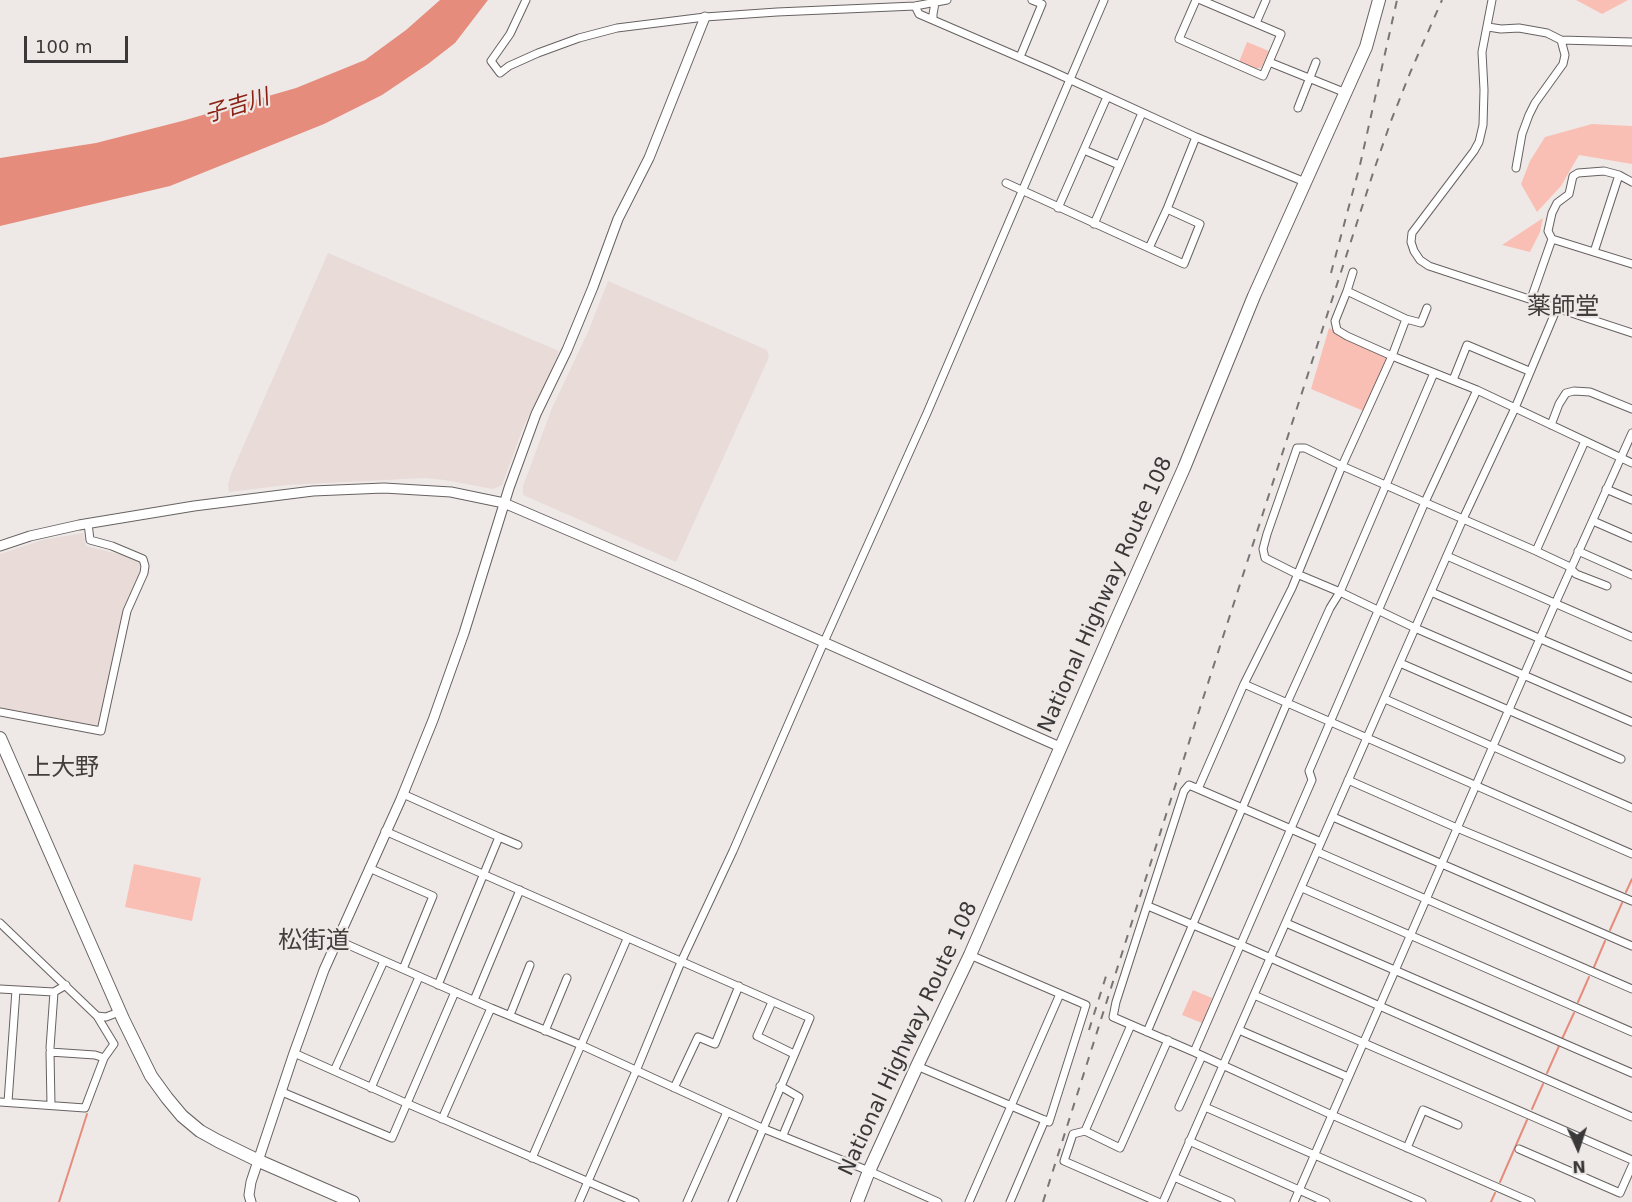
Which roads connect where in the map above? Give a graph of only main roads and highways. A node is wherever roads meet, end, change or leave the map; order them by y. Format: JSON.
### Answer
{"nodes":[{"id":1,"x":1380,"y":0,"type":"edge"},
{"id":2,"x":0,"y":738,"type":"edge"},
{"id":3,"x":353,"y":1202,"type":"edge"},
{"id":4,"x":857,"y":1202,"type":"edge"}],
"edges":[{"from":1,"to":4,"type":"highway","name":"National Highway Route 108"},
{"from":2,"to":3,"type":"highway"}]}
